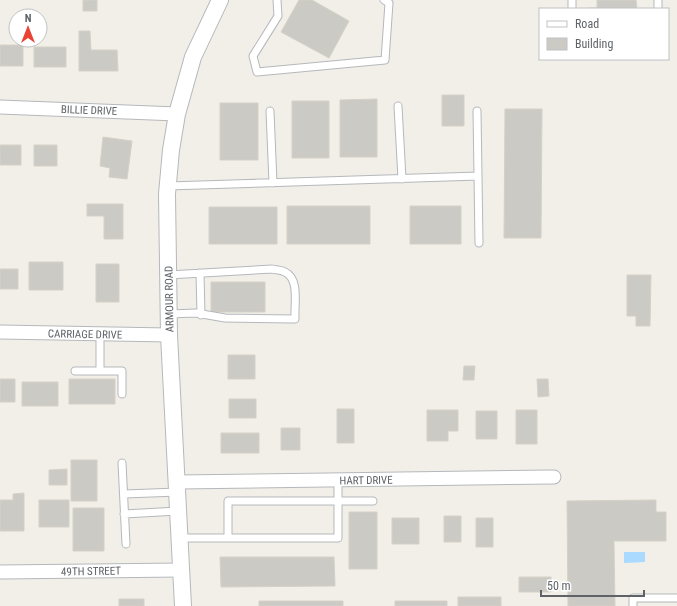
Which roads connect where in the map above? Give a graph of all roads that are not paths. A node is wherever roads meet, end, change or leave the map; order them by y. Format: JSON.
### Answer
{"nodes":[{"id":1,"x":220,"y":0,"type":"edge"},
{"id":2,"x":277,"y":0,"type":"edge"},
{"id":3,"x":384,"y":0,"type":"edge"},
{"id":4,"x":398,"y":106,"type":"dead end"},
{"id":5,"x":0,"y":107,"type":"edge"},
{"id":6,"x":270,"y":111,"type":"dead end"},
{"id":7,"x":477,"y":111,"type":"dead end"},
{"id":8,"x":177,"y":114,"type":"junction"},
{"id":9,"x":478,"y":176,"type":"junction"},
{"id":10,"x":402,"y":179,"type":"junction"},
{"id":11,"x":273,"y":183,"type":"junction"},
{"id":12,"x":168,"y":186,"type":"junction"},
{"id":13,"x":479,"y":242,"type":"dead end"},
{"id":14,"x":200,"y":274,"type":"junction"},
{"id":15,"x":168,"y":275,"type":"junction"},
{"id":16,"x":169,"y":314,"type":"junction"},
{"id":17,"x":201,"y":315,"type":"junction"},
{"id":18,"x":0,"y":332,"type":"edge"},
{"id":19,"x":100,"y":334,"type":"junction"},
{"id":20,"x":169,"y":335,"type":"junction"},
{"id":21,"x":100,"y":370,"type":"junction"},
{"id":22,"x":75,"y":371,"type":"dead end"},
{"id":23,"x":122,"y":394,"type":"dead end"},
{"id":24,"x":122,"y":463,"type":"dead end"},
{"id":25,"x":554,"y":476,"type":"dead end"},
{"id":26,"x":338,"y":480,"type":"junction"},
{"id":27,"x":178,"y":487,"type":"junction"},
{"id":28,"x":124,"y":494,"type":"junction"},
{"id":29,"x":338,"y":501,"type":"junction"},
{"id":30,"x":373,"y":501,"type":"dead end"},
{"id":31,"x":179,"y":511,"type":"junction"},
{"id":32,"x":124,"y":514,"type":"junction"},
{"id":33,"x":180,"y":538,"type":"junction"},
{"id":34,"x":228,"y":538,"type":"junction"},
{"id":35,"x":126,"y":544,"type":"dead end"},
{"id":36,"x":181,"y":570,"type":"junction"},
{"id":37,"x":0,"y":572,"type":"edge"},
{"id":38,"x":677,"y":598,"type":"edge"},
{"id":39,"x":184,"y":606,"type":"edge"},
{"id":40,"x":633,"y":606,"type":"edge"}],
"edges":[{"from":1,"to":8,"type":"street","name":"ARMOUR ROAD"},
{"from":2,"to":3,"type":"lane"},
{"from":4,"to":10,"type":"lane"},
{"from":5,"to":8,"type":"street","name":"BILLIE DRIVE"},
{"from":6,"to":11,"type":"lane"},
{"from":7,"to":9,"type":"lane"},
{"from":8,"to":12,"type":"street","name":"ARMOUR ROAD"},
{"from":9,"to":10,"type":"lane"},
{"from":9,"to":13,"type":"lane"},
{"from":10,"to":11,"type":"lane"},
{"from":11,"to":12,"type":"lane"},
{"from":12,"to":15,"type":"street","name":"ARMOUR ROAD"},
{"from":14,"to":15,"type":"lane"},
{"from":14,"to":17,"type":"lane"},
{"from":14,"to":17,"type":"lane"},
{"from":15,"to":16,"type":"street","name":"ARMOUR ROAD"},
{"from":16,"to":17,"type":"lane"},
{"from":16,"to":20,"type":"street","name":"ARMOUR ROAD"},
{"from":18,"to":19,"type":"street","name":"CARRIAGE DRIVE"},
{"from":19,"to":20,"type":"street","name":"CARRIAGE DRIVE"},
{"from":19,"to":21,"type":"lane"},
{"from":20,"to":27,"type":"street","name":"ARMOUR ROAD"},
{"from":21,"to":22,"type":"lane"},
{"from":21,"to":23,"type":"lane"},
{"from":24,"to":28,"type":"lane"},
{"from":25,"to":26,"type":"street","name":"HART DRIVE"},
{"from":26,"to":27,"type":"street","name":"HART DRIVE"},
{"from":26,"to":29,"type":"lane"},
{"from":27,"to":28,"type":"lane"},
{"from":27,"to":31,"type":"street","name":"ARMOUR ROAD"},
{"from":28,"to":32,"type":"lane"},
{"from":29,"to":30,"type":"lane"},
{"from":29,"to":34,"type":"lane"},
{"from":29,"to":34,"type":"lane"},
{"from":31,"to":32,"type":"lane"},
{"from":31,"to":33,"type":"street","name":"ARMOUR ROAD"},
{"from":32,"to":35,"type":"lane"},
{"from":33,"to":34,"type":"lane"},
{"from":33,"to":36,"type":"street","name":"ARMOUR ROAD"},
{"from":36,"to":37,"type":"street","name":"49TH STREET"},
{"from":36,"to":39,"type":"street","name":"ARMOUR ROAD"},
{"from":38,"to":40,"type":"lane"}]}
